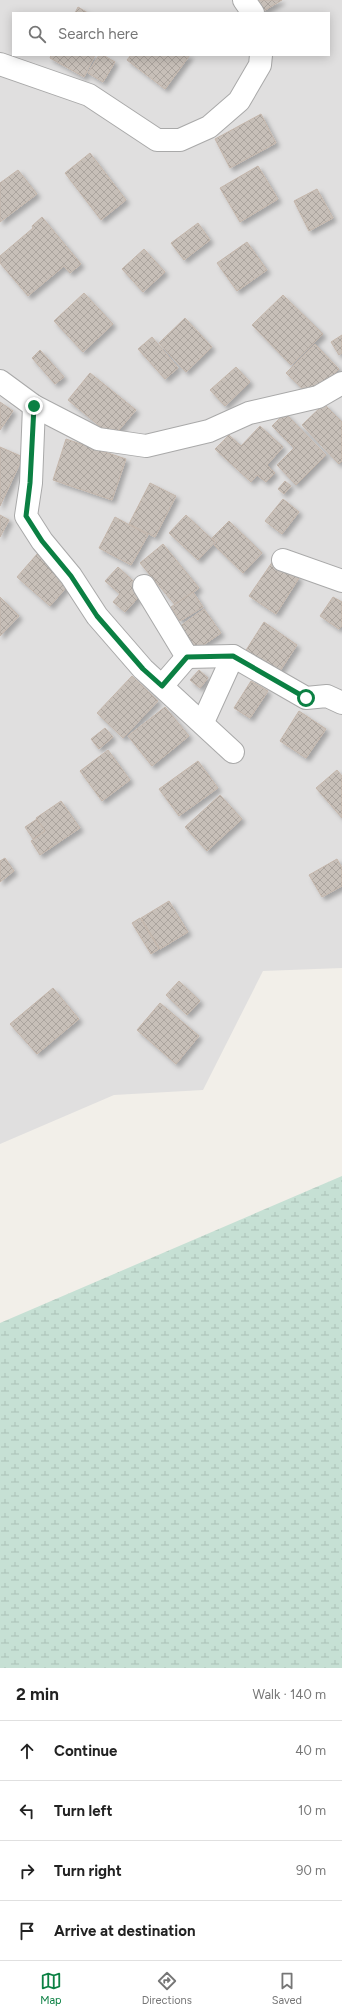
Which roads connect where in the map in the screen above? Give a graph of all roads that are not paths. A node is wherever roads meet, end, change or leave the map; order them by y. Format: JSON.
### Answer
{"nodes":[{"id":1,"x":244,"y":0,"type":"edge"},
{"id":2,"x":251,"y":12,"type":"edge"},
{"id":3,"x":261,"y":56,"type":"edge"},
{"id":4,"x":0,"y":64,"type":"edge"},
{"id":5,"x":0,"y":381,"type":"edge"},
{"id":6,"x":342,"y":383,"type":"edge"},
{"id":7,"x":34,"y":406,"type":"junction"},
{"id":8,"x":283,"y":560,"type":"dead end"},
{"id":9,"x":342,"y":581,"type":"edge"},
{"id":10,"x":144,"y":586,"type":"dead end"},
{"id":11,"x":233,"y":656,"type":"junction"},
{"id":12,"x":187,"y":657,"type":"junction"},
{"id":13,"x":162,"y":686,"type":"junction"},
{"id":14,"x":342,"y":703,"type":"edge"},
{"id":15,"x":203,"y":722,"type":"junction"},
{"id":16,"x":233,"y":752,"type":"dead end"}],
"edges":[{"from":1,"to":2,"type":"street"},
{"from":3,"to":4,"type":"street"},
{"from":5,"to":7,"type":"street"},
{"from":6,"to":7,"type":"street"},
{"from":7,"to":13,"type":"street"},
{"from":8,"to":9,"type":"street"},
{"from":10,"to":12,"type":"street"},
{"from":11,"to":12,"type":"street"},
{"from":11,"to":14,"type":"street"},
{"from":11,"to":15,"type":"street"},
{"from":12,"to":13,"type":"street"},
{"from":13,"to":15,"type":"street"},
{"from":15,"to":16,"type":"street"}]}
